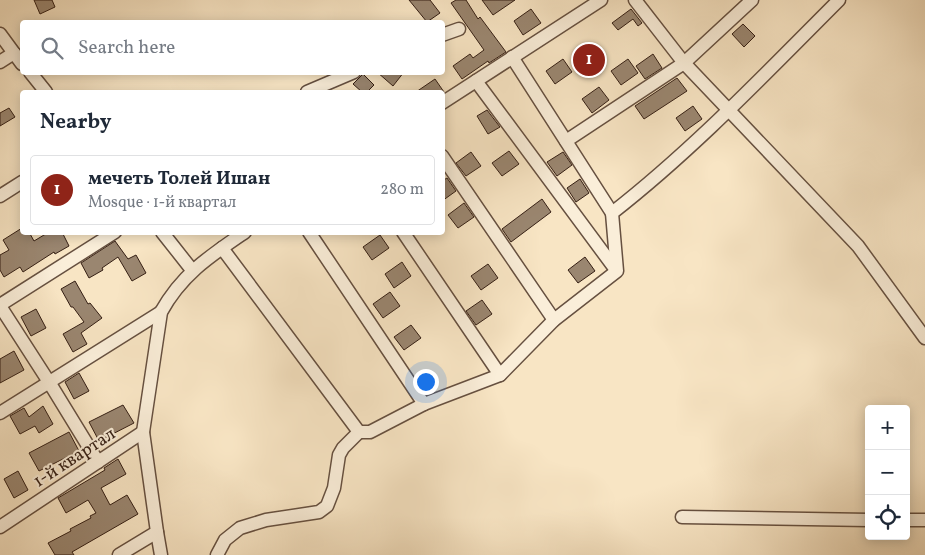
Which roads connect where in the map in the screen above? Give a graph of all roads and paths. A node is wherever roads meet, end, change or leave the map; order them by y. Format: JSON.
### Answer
{"nodes":[{"id":1,"x":601,"y":0,"type":"edge"},
{"id":2,"x":635,"y":0,"type":"edge"},
{"id":3,"x":752,"y":0,"type":"edge"},
{"id":4,"x":839,"y":0,"type":"edge"},
{"id":5,"x":459,"y":28,"type":"dead end"},
{"id":6,"x":0,"y":34,"type":"edge"},
{"id":7,"x":445,"y":34,"type":"edge"},
{"id":8,"x":14,"y":53,"type":"junction"},
{"id":9,"x":512,"y":57,"type":"junction"},
{"id":10,"x":20,"y":61,"type":"edge"},
{"id":11,"x":0,"y":62,"type":"edge"},
{"id":12,"x":684,"y":63,"type":"junction"},
{"id":13,"x":32,"y":75,"type":"edge"},
{"id":14,"x":347,"y":75,"type":"edge"},
{"id":15,"x":476,"y":80,"type":"junction"},
{"id":16,"x":44,"y":90,"type":"edge"},
{"id":17,"x":312,"y":90,"type":"edge"},
{"id":18,"x":445,"y":101,"type":"edge"},
{"id":19,"x":729,"y":111,"type":"junction"},
{"id":20,"x":566,"y":141,"type":"junction"},
{"id":21,"x":445,"y":160,"type":"edge"},
{"id":22,"x":20,"y":183,"type":"edge"},
{"id":23,"x":0,"y":196,"type":"edge"},
{"id":24,"x":612,"y":213,"type":"junction"},
{"id":25,"x":110,"y":235,"type":"edge"},
{"id":26,"x":164,"y":235,"type":"edge"},
{"id":27,"x":241,"y":235,"type":"edge"},
{"id":28,"x":311,"y":235,"type":"edge"},
{"id":29,"x":405,"y":235,"type":"edge"},
{"id":30,"x":222,"y":248,"type":"junction"},
{"id":31,"x":192,"y":270,"type":"junction"},
{"id":32,"x":617,"y":271,"type":"junction"},
{"id":33,"x":0,"y":305,"type":"edge"},
{"id":34,"x":160,"y":312,"type":"junction"},
{"id":35,"x":554,"y":320,"type":"junction"},
{"id":36,"x":925,"y":338,"type":"edge"},
{"id":37,"x":500,"y":375,"type":"junction"},
{"id":38,"x":49,"y":382,"type":"junction"},
{"id":39,"x":424,"y":404,"type":"junction"},
{"id":40,"x":0,"y":413,"type":"edge"},
{"id":41,"x":143,"y":432,"type":"junction"},
{"id":42,"x":359,"y":432,"type":"junction"},
{"id":43,"x":98,"y":462,"type":"junction"},
{"id":44,"x":682,"y":518,"type":"dead end"},
{"id":45,"x":865,"y":520,"type":"edge"},
{"id":46,"x":910,"y":520,"type":"edge"},
{"id":47,"x":925,"y":520,"type":"edge"},
{"id":48,"x":0,"y":527,"type":"edge"},
{"id":49,"x":158,"y":532,"type":"junction"},
{"id":50,"x":119,"y":555,"type":"edge"},
{"id":51,"x":161,"y":555,"type":"edge"},
{"id":52,"x":217,"y":555,"type":"edge"}],
"edges":[{"from":1,"to":9,"type":"street"},
{"from":2,"to":12,"type":"street"},
{"from":3,"to":12,"type":"street"},
{"from":4,"to":19,"type":"street"},
{"from":5,"to":7,"type":"street"},
{"from":6,"to":8,"type":"street"},
{"from":8,"to":10,"type":"street"},
{"from":8,"to":11,"type":"street"},
{"from":9,"to":15,"type":"street"},
{"from":9,"to":20,"type":"street"},
{"from":12,"to":19,"type":"street"},
{"from":12,"to":20,"type":"street"},
{"from":13,"to":16,"type":"street"},
{"from":14,"to":17,"type":"street"},
{"from":15,"to":18,"type":"street"},
{"from":15,"to":32,"type":"street"},
{"from":19,"to":24,"type":"street"},
{"from":19,"to":36,"type":"street"},
{"from":20,"to":24,"type":"street"},
{"from":21,"to":35,"type":"street"},
{"from":22,"to":23,"type":"street"},
{"from":24,"to":32,"type":"street"},
{"from":25,"to":33,"type":"street"},
{"from":26,"to":31,"type":"street"},
{"from":27,"to":30,"type":"street"},
{"from":28,"to":39,"type":"street"},
{"from":29,"to":37,"type":"street"},
{"from":30,"to":31,"type":"street"},
{"from":30,"to":42,"type":"street"},
{"from":31,"to":34,"type":"street"},
{"from":32,"to":35,"type":"street"},
{"from":33,"to":38,"type":"street"},
{"from":34,"to":38,"type":"street"},
{"from":34,"to":41,"type":"street"},
{"from":35,"to":37,"type":"street"},
{"from":37,"to":39,"type":"street"},
{"from":38,"to":40,"type":"street"},
{"from":38,"to":43,"type":"street"},
{"from":39,"to":42,"type":"street"},
{"from":41,"to":43,"type":"street","name":"1-й квартал"},
{"from":41,"to":49,"type":"street"},
{"from":42,"to":52,"type":"street"},
{"from":43,"to":48,"type":"street","name":"1-й квартал"},
{"from":44,"to":45,"type":"street"},
{"from":46,"to":47,"type":"street"},
{"from":49,"to":50,"type":"street"},
{"from":49,"to":51,"type":"street"}]}
